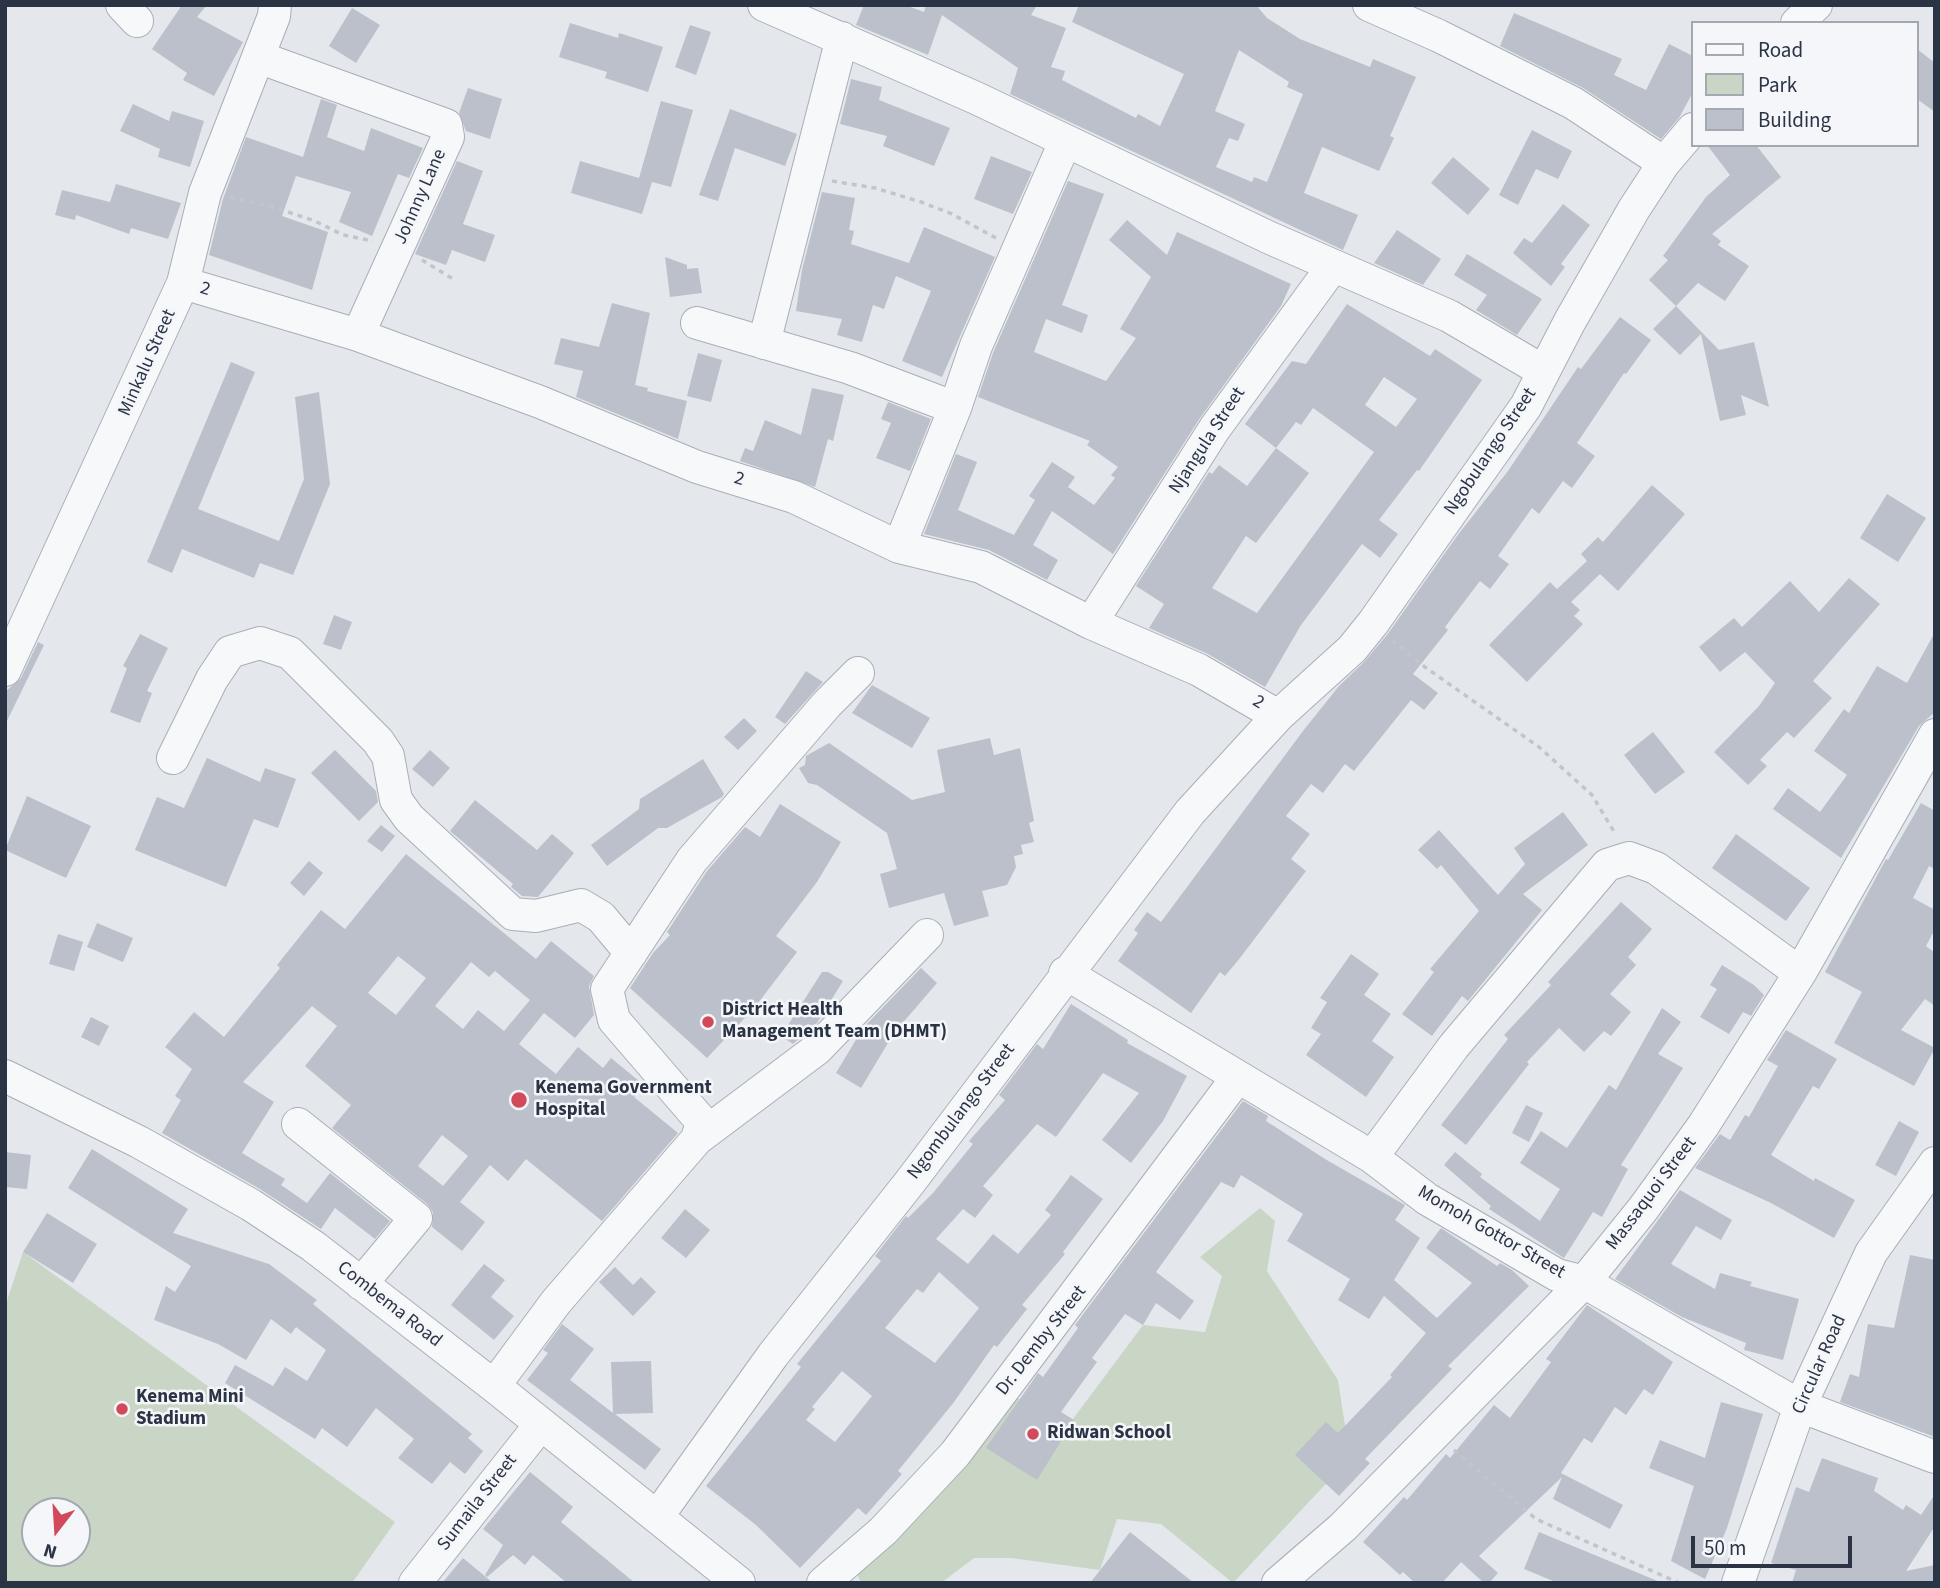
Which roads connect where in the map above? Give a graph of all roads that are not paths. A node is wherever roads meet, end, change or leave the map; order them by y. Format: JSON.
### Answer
{"nodes":[{"id":1,"x":275,"y":5,"type":"edge"},
{"id":2,"x":764,"y":5,"type":"edge"},
{"id":3,"x":1369,"y":5,"type":"edge"},
{"id":4,"x":1816,"y":5,"type":"edge"},
{"id":5,"x":1799,"y":21,"type":"edge"},
{"id":6,"x":842,"y":37,"type":"junction"},
{"id":7,"x":258,"y":57,"type":"junction"},
{"id":8,"x":1692,"y":130,"type":"edge"},
{"id":9,"x":1065,"y":142,"type":"junction"},
{"id":10,"x":1664,"y":163,"type":"junction"},
{"id":11,"x":1333,"y":266,"type":"junction"},
{"id":12,"x":183,"y":283,"type":"junction"},
{"id":13,"x":697,"y":323,"type":"dead end"},
{"id":14,"x":358,"y":335,"type":"junction"},
{"id":15,"x":764,"y":343,"type":"junction"},
{"id":16,"x":1543,"y":371,"type":"junction"},
{"id":17,"x":955,"y":408,"type":"junction"},
{"id":18,"x":899,"y":547,"type":"junction"},
{"id":19,"x":1091,"y":623,"type":"junction"},
{"id":20,"x":5,"y":670,"type":"edge"},
{"id":21,"x":858,"y":673,"type":"dead end"},
{"id":22,"x":1278,"y":716,"type":"junction"},
{"id":23,"x":1935,"y":735,"type":"edge"},
{"id":24,"x":173,"y":758,"type":"dead end"},
{"id":25,"x":927,"y":935,"type":"dead end"},
{"id":26,"x":631,"y":953,"type":"junction"},
{"id":27,"x":1065,"y":974,"type":"junction"},
{"id":28,"x":1800,"y":974,"type":"junction"},
{"id":29,"x":5,"y":1076,"type":"edge"},
{"id":30,"x":1237,"y":1078,"type":"junction"},
{"id":31,"x":298,"y":1125,"type":"dead end"},
{"id":32,"x":697,"y":1139,"type":"junction"},
{"id":33,"x":1372,"y":1157,"type":"junction"},
{"id":34,"x":1935,"y":1163,"type":"edge"},
{"id":35,"x":1584,"y":1282,"type":"junction"},
{"id":36,"x":361,"y":1284,"type":"junction"},
{"id":37,"x":494,"y":1385,"type":"junction"},
{"id":38,"x":1800,"y":1406,"type":"junction"},
{"id":39,"x":541,"y":1424,"type":"junction"},
{"id":40,"x":1935,"y":1457,"type":"edge"},
{"id":41,"x":657,"y":1517,"type":"junction"},
{"id":42,"x":415,"y":1583,"type":"edge"},
{"id":43,"x":739,"y":1583,"type":"edge"},
{"id":44,"x":823,"y":1583,"type":"edge"},
{"id":45,"x":1278,"y":1583,"type":"edge"},
{"id":46,"x":1738,"y":1583,"type":"edge"}],
"edges":[{"from":1,"to":7,"type":"street","name":"Minkalu Street"},
{"from":2,"to":6,"type":"street"},
{"from":3,"to":10,"type":"street"},
{"from":4,"to":5,"type":"street"},
{"from":6,"to":9,"type":"street"},
{"from":6,"to":15,"type":"street"},
{"from":7,"to":12,"type":"street","name":"Minkalu Street"},
{"from":7,"to":14,"type":"street","name":"Johnny Lane"},
{"from":8,"to":10,"type":"street","name":"Ngobulango Street"},
{"from":9,"to":11,"type":"street"},
{"from":9,"to":17,"type":"street"},
{"from":10,"to":16,"type":"street","name":"Ngobulango Street"},
{"from":11,"to":16,"type":"street"},
{"from":11,"to":19,"type":"street","name":"Njangula Street"},
{"from":12,"to":14,"type":"street","name":"2"},
{"from":12,"to":20,"type":"street","name":"Minkalu Street"},
{"from":13,"to":15,"type":"street"},
{"from":14,"to":18,"type":"street","name":"2"},
{"from":15,"to":17,"type":"street"},
{"from":16,"to":22,"type":"street","name":"Ngobulango Street"},
{"from":17,"to":18,"type":"street"},
{"from":18,"to":19,"type":"street","name":"2"},
{"from":19,"to":22,"type":"street","name":"2"},
{"from":21,"to":26,"type":"street"},
{"from":22,"to":27,"type":"street","name":"Ngombulango Street"},
{"from":23,"to":28,"type":"street","name":"Massaquoi Street"},
{"from":24,"to":26,"type":"street"},
{"from":25,"to":32,"type":"street"},
{"from":26,"to":32,"type":"street"},
{"from":27,"to":30,"type":"street","name":"Momoh Gottor Street"},
{"from":27,"to":41,"type":"street","name":"Ngombulango Street"},
{"from":28,"to":33,"type":"street"},
{"from":28,"to":35,"type":"street","name":"Massaquoi Street"},
{"from":29,"to":36,"type":"street","name":"Combema Road"},
{"from":30,"to":33,"type":"street","name":"Momoh Gottor Street"},
{"from":30,"to":44,"type":"street","name":"Dr. Demby Street"},
{"from":31,"to":36,"type":"street"},
{"from":32,"to":37,"type":"street"},
{"from":33,"to":35,"type":"street","name":"Momoh Gottor Street"},
{"from":34,"to":38,"type":"street","name":"Circular Road"},
{"from":35,"to":38,"type":"street","name":"Momoh Gottor Street"},
{"from":35,"to":45,"type":"street","name":"Massaquoi Street"},
{"from":36,"to":37,"type":"street","name":"Combema Road"},
{"from":37,"to":39,"type":"street","name":"Combema Road"},
{"from":38,"to":40,"type":"street","name":"Momoh Gottor Street"},
{"from":38,"to":46,"type":"street","name":"Circular Road"},
{"from":39,"to":41,"type":"street","name":"Combema Road"},
{"from":39,"to":42,"type":"street","name":"Sumaila Street"},
{"from":41,"to":43,"type":"street","name":"Combema Road"}]}
